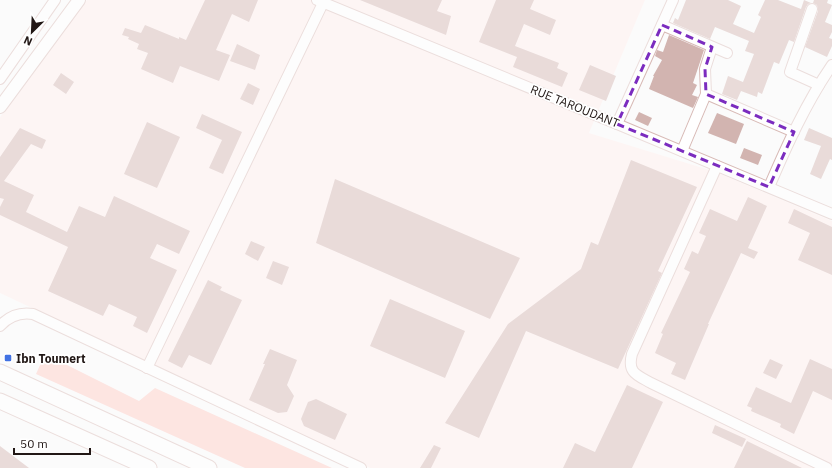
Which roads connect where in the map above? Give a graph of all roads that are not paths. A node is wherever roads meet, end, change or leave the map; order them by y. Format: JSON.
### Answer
{"nodes":[{"id":1,"x":55,"y":0,"type":"edge"},
{"id":2,"x":79,"y":0,"type":"edge"},
{"id":3,"x":673,"y":0,"type":"edge"},
{"id":4,"x":320,"y":1,"type":"edge"},
{"id":5,"x":812,"y":9,"type":"dead end"},
{"id":6,"x":662,"y":25,"type":"junction"},
{"id":7,"x":712,"y":47,"type":"junction"},
{"id":8,"x":727,"y":53,"type":"dead end"},
{"id":9,"x":832,"y":65,"type":"edge"},
{"id":10,"x":0,"y":79,"type":"edge"},
{"id":11,"x":819,"y":85,"type":"junction"},
{"id":12,"x":706,"y":94,"type":"junction"},
{"id":13,"x":0,"y":107,"type":"edge"},
{"id":14,"x":617,"y":124,"type":"junction"},
{"id":15,"x":794,"y":132,"type":"junction"},
{"id":16,"x":682,"y":151,"type":"junction"},
{"id":17,"x":717,"y":166,"type":"junction"},
{"id":18,"x":769,"y":187,"type":"junction"},
{"id":19,"x":832,"y":214,"type":"edge"},
{"id":20,"x":0,"y":326,"type":"edge"},
{"id":21,"x":147,"y":368,"type":"junction"},
{"id":22,"x":0,"y":372,"type":"edge"},
{"id":23,"x":0,"y":401,"type":"edge"},
{"id":24,"x":142,"y":466,"type":"edge"},
{"id":25,"x":209,"y":468,"type":"edge"},
{"id":26,"x":361,"y":468,"type":"edge"},
{"id":27,"x":827,"y":468,"type":"edge"}],
"edges":[{"from":1,"to":10,"type":"street"},
{"from":2,"to":13,"type":"street"},
{"from":3,"to":6,"type":"street"},
{"from":4,"to":14,"type":"street","name":"RUE TAROUDANT"},
{"from":4,"to":21,"type":"street"},
{"from":5,"to":11,"type":"street"},
{"from":6,"to":7,"type":"street"},
{"from":6,"to":14,"type":"street"},
{"from":7,"to":8,"type":"street"},
{"from":7,"to":12,"type":"street"},
{"from":9,"to":11,"type":"street"},
{"from":11,"to":15,"type":"street"},
{"from":12,"to":15,"type":"street"},
{"from":12,"to":16,"type":"street"},
{"from":14,"to":16,"type":"street","name":"RUE TAROUDANT"},
{"from":15,"to":18,"type":"street"},
{"from":16,"to":17,"type":"street","name":"RUE TAROUDANT"},
{"from":17,"to":18,"type":"street","name":"RUE TAROUDANT"},
{"from":17,"to":27,"type":"street"},
{"from":18,"to":19,"type":"street","name":"RUE TAROUDANT"},
{"from":20,"to":21,"type":"street"},
{"from":21,"to":26,"type":"street"},
{"from":22,"to":25,"type":"main road"},
{"from":23,"to":24,"type":"main road"}]}
